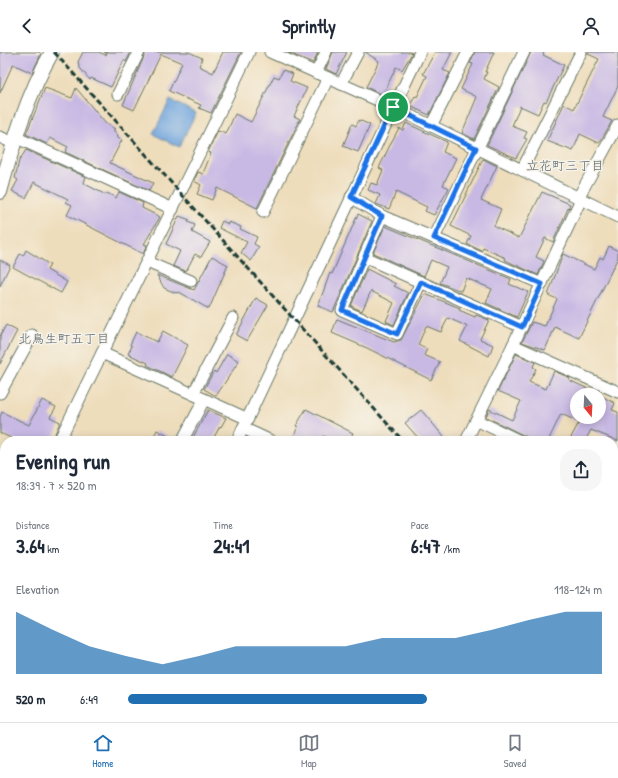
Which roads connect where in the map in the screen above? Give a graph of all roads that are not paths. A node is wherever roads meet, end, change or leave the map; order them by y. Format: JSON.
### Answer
{"nodes":[{"id":1,"x":52,"y":52,"type":"edge"},
{"id":2,"x":139,"y":52,"type":"edge"},
{"id":3,"x":249,"y":52,"type":"edge"},
{"id":4,"x":270,"y":52,"type":"edge"},
{"id":5,"x":326,"y":52,"type":"edge"},
{"id":6,"x":358,"y":52,"type":"edge"},
{"id":7,"x":420,"y":52,"type":"edge"},
{"id":8,"x":468,"y":52,"type":"edge"},
{"id":9,"x":524,"y":52,"type":"edge"},
{"id":10,"x":581,"y":52,"type":"edge"},
{"id":11,"x":316,"y":72,"type":"junction"},
{"id":12,"x":328,"y":78,"type":"junction"},
{"id":13,"x":341,"y":84,"type":"junction"},
{"id":14,"x":118,"y":94,"type":"dead end"},
{"id":15,"x":393,"y":107,"type":"junction"},
{"id":16,"x":618,"y":125,"type":"edge"},
{"id":17,"x":431,"y":126,"type":"junction"},
{"id":18,"x":0,"y":137,"type":"edge"},
{"id":19,"x":14,"y":140,"type":"junction"},
{"id":20,"x":476,"y":148,"type":"junction"},
{"id":21,"x":522,"y":170,"type":"junction"},
{"id":22,"x":0,"y":192,"type":"edge"},
{"id":23,"x":351,"y":197,"type":"junction"},
{"id":24,"x":580,"y":198,"type":"junction"},
{"id":25,"x":173,"y":209,"type":"junction"},
{"id":26,"x":263,"y":212,"type":"dead end"},
{"id":27,"x":382,"y":216,"type":"junction"},
{"id":28,"x":618,"y":217,"type":"edge"},
{"id":29,"x":434,"y":238,"type":"junction"},
{"id":30,"x":364,"y":257,"type":"junction"},
{"id":31,"x":147,"y":262,"type":"junction"},
{"id":32,"x":191,"y":281,"type":"dead end"},
{"id":33,"x":421,"y":282,"type":"junction"},
{"id":34,"x":542,"y":284,"type":"junction"},
{"id":35,"x":233,"y":318,"type":"dead end"},
{"id":36,"x":522,"y":327,"type":"junction"},
{"id":37,"x":32,"y":335,"type":"dead end"},
{"id":38,"x":513,"y":345,"type":"junction"},
{"id":39,"x":102,"y":354,"type":"junction"},
{"id":40,"x":618,"y":392,"type":"edge"},
{"id":41,"x":0,"y":393,"type":"edge"},
{"id":42,"x":193,"y":394,"type":"junction"},
{"id":43,"x":204,"y":400,"type":"junction"},
{"id":44,"x":476,"y":420,"type":"junction"},
{"id":45,"x":245,"y":424,"type":"junction"},
{"id":46,"x":61,"y":436,"type":"edge"},
{"id":47,"x":185,"y":436,"type":"edge"},
{"id":48,"x":239,"y":436,"type":"edge"},
{"id":49,"x":263,"y":436,"type":"edge"},
{"id":50,"x":468,"y":436,"type":"edge"},
{"id":51,"x":510,"y":436,"type":"edge"}],
"edges":[{"from":1,"to":19,"type":"street"},
{"from":2,"to":14,"type":"street"},
{"from":3,"to":25,"type":"street"},
{"from":4,"to":11,"type":"street"},
{"from":5,"to":11,"type":"street"},
{"from":6,"to":13,"type":"street"},
{"from":7,"to":15,"type":"street"},
{"from":8,"to":17,"type":"street"},
{"from":9,"to":20,"type":"street"},
{"from":10,"to":21,"type":"street"},
{"from":11,"to":12,"type":"street"},
{"from":12,"to":13,"type":"street"},
{"from":12,"to":26,"type":"street"},
{"from":13,"to":15,"type":"street"},
{"from":15,"to":17,"type":"street"},
{"from":15,"to":23,"type":"street"},
{"from":16,"to":24,"type":"street"},
{"from":17,"to":20,"type":"street"},
{"from":18,"to":19,"type":"street"},
{"from":19,"to":22,"type":"street"},
{"from":19,"to":25,"type":"street"},
{"from":20,"to":21,"type":"street"},
{"from":20,"to":29,"type":"street"},
{"from":21,"to":24,"type":"street"},
{"from":23,"to":27,"type":"street"},
{"from":23,"to":45,"type":"street"},
{"from":24,"to":28,"type":"street"},
{"from":24,"to":34,"type":"street"},
{"from":25,"to":31,"type":"street"},
{"from":27,"to":29,"type":"street"},
{"from":27,"to":30,"type":"street"},
{"from":29,"to":34,"type":"street"},
{"from":30,"to":33,"type":"street"},
{"from":30,"to":33,"type":"street"},
{"from":31,"to":32,"type":"street"},
{"from":31,"to":39,"type":"street"},
{"from":33,"to":36,"type":"street"},
{"from":34,"to":36,"type":"street"},
{"from":35,"to":42,"type":"street"},
{"from":36,"to":38,"type":"street"},
{"from":37,"to":41,"type":"street"},
{"from":38,"to":40,"type":"street"},
{"from":38,"to":44,"type":"street"},
{"from":39,"to":42,"type":"street"},
{"from":39,"to":46,"type":"street"},
{"from":42,"to":43,"type":"street"},
{"from":43,"to":45,"type":"street"},
{"from":43,"to":47,"type":"street"},
{"from":44,"to":50,"type":"street"},
{"from":44,"to":51,"type":"street"},
{"from":45,"to":48,"type":"street"},
{"from":45,"to":49,"type":"street"}]}
